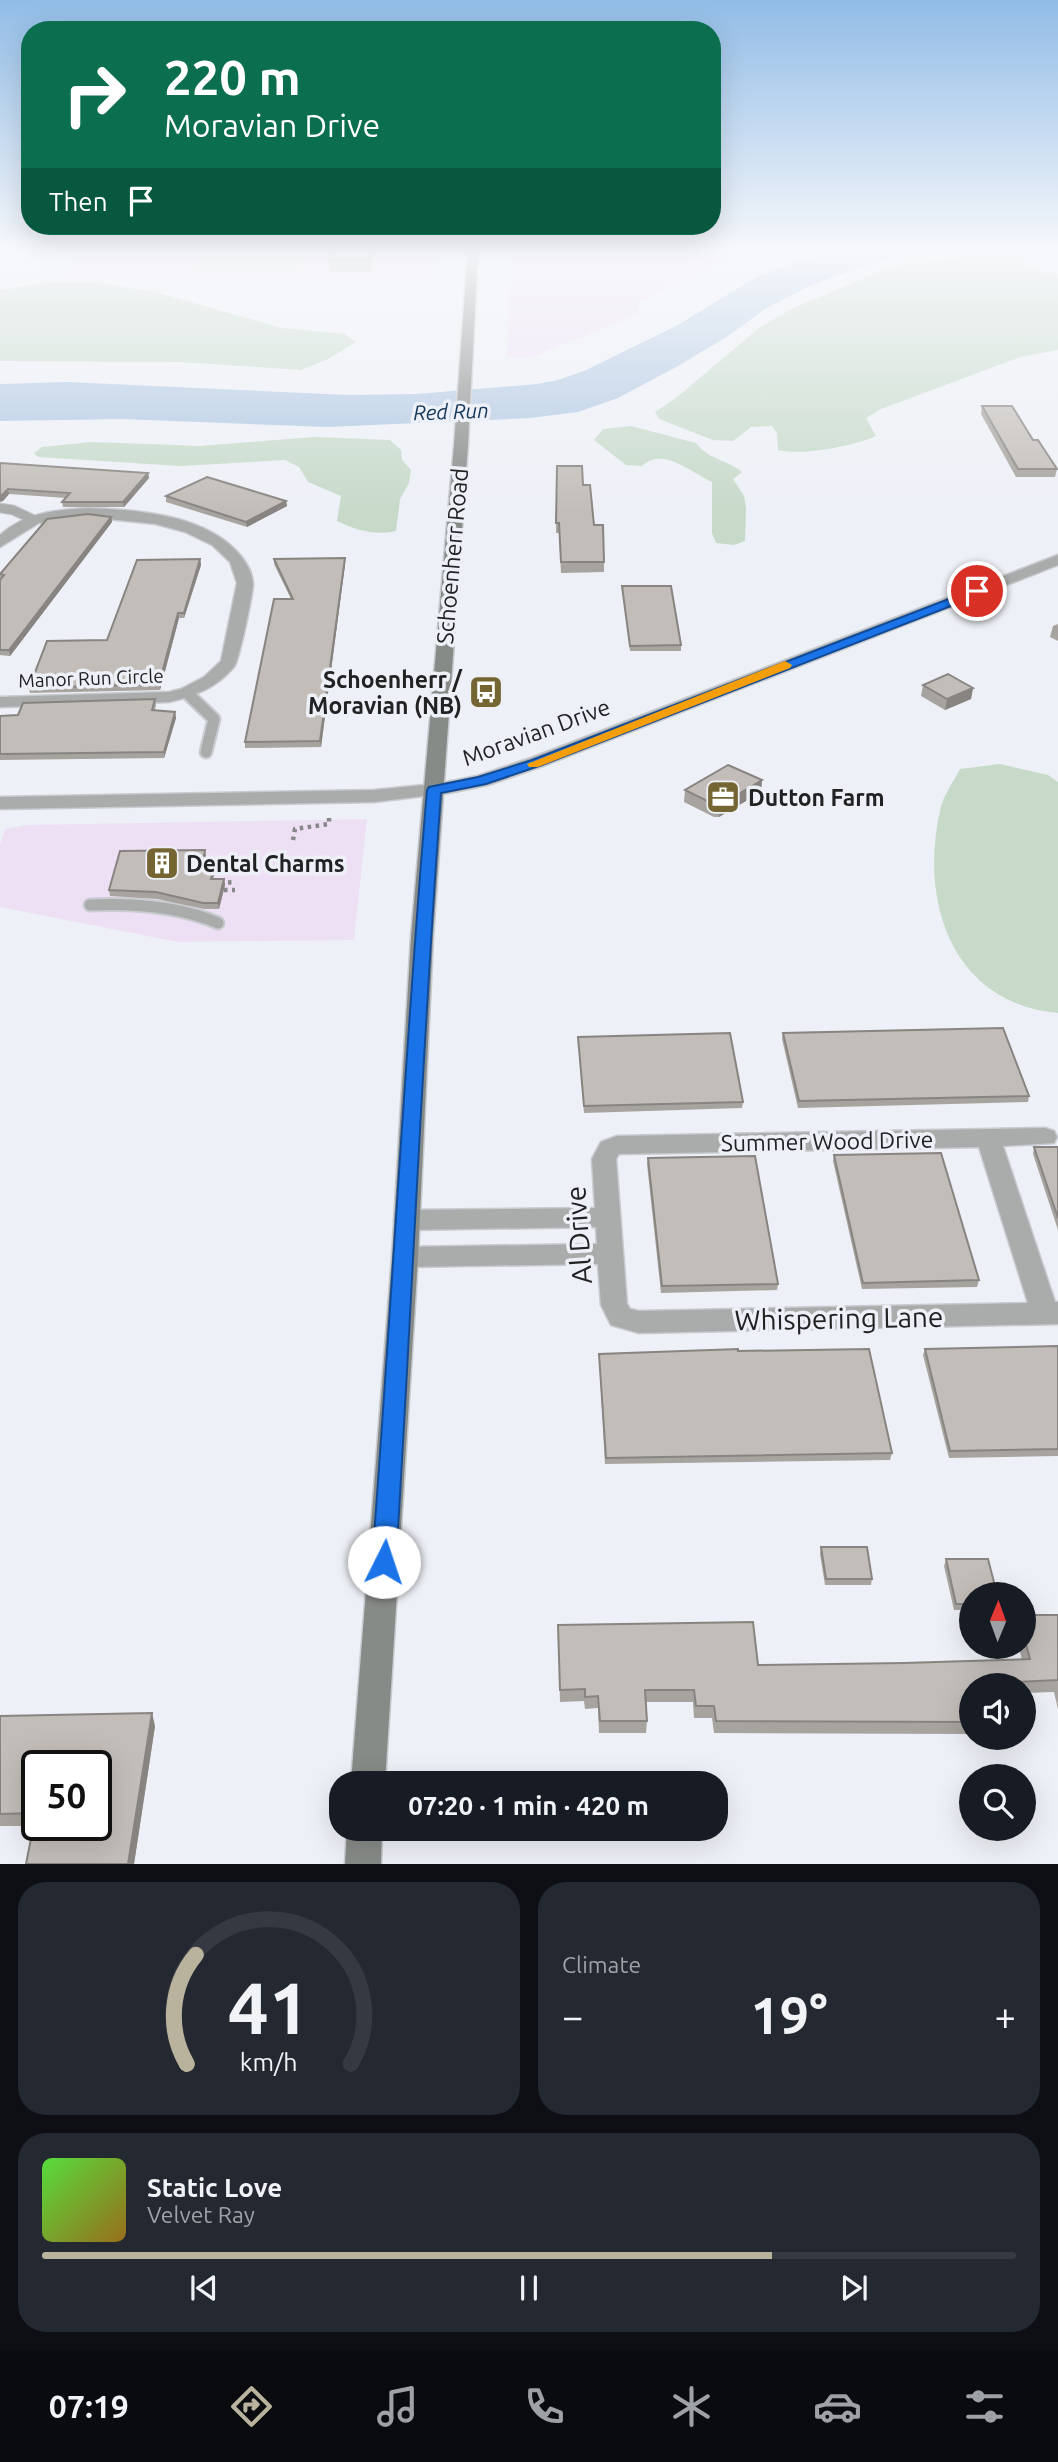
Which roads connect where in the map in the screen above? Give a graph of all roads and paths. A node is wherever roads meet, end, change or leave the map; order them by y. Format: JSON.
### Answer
{"nodes":[{"id":1,"x":467,"y":337,"type":"edge"},
{"id":2,"x":0,"y":508,"type":"edge"},
{"id":3,"x":34,"y":520,"type":"junction"},
{"id":4,"x":0,"y":543,"type":"edge"},
{"id":5,"x":1058,"y":560,"type":"edge"},
{"id":6,"x":187,"y":693,"type":"junction"},
{"id":7,"x":0,"y":702,"type":"edge"},
{"id":8,"x":206,"y":752,"type":"dead end"},
{"id":9,"x":434,"y":790,"type":"junction"},
{"id":10,"x":0,"y":803,"type":"edge"},
{"id":11,"x":329,"y":818,"type":"dead end"},
{"id":12,"x":293,"y":840,"type":"dead end"},
{"id":13,"x":204,"y":868,"type":"edge"},
{"id":14,"x":240,"y":868,"type":"dead end"},
{"id":15,"x":236,"y":882,"type":"dead end"},
{"id":16,"x":212,"y":883,"type":"edge"},
{"id":17,"x":224,"y":890,"type":"edge"},
{"id":18,"x":234,"y":890,"type":"dead end"},
{"id":19,"x":90,"y":905,"type":"dead end"},
{"id":20,"x":218,"y":923,"type":"dead end"},
{"id":21,"x":1045,"y":1137,"type":"dead end"},
{"id":22,"x":988,"y":1138,"type":"junction"},
{"id":23,"x":610,"y":1148,"type":"joint"},
{"id":24,"x":608,"y":1217,"type":"junction"},
{"id":25,"x":407,"y":1220,"type":"junction"},
{"id":26,"x":611,"y":1254,"type":"junction"},
{"id":27,"x":405,"y":1257,"type":"junction"},
{"id":28,"x":1052,"y":1313,"type":"edge"},
{"id":29,"x":621,"y":1317,"type":"joint"},
{"id":30,"x":370,"y":1771,"type":"edge"},
{"id":31,"x":364,"y":1841,"type":"edge"},
{"id":32,"x":363,"y":1864,"type":"edge"}],
"edges":[{"from":1,"to":9,"type":"main road","name":"Schoenherr Road"},
{"from":2,"to":3,"type":"lane"},
{"from":3,"to":4,"type":"street","name":"Manor Run Circle"},
{"from":3,"to":6,"type":"street","name":"Manor Run Circle"},
{"from":5,"to":9,"type":"street","name":"Moravian Drive"},
{"from":6,"to":7,"type":"street","name":"Manor Run Circle"},
{"from":6,"to":8,"type":"lane"},
{"from":9,"to":10,"type":"street","name":"Moravian Drive"},
{"from":9,"to":25,"type":"main road","name":"Schoenherr Road"},
{"from":11,"to":12,"type":"path"},
{"from":13,"to":14,"type":"path"},
{"from":15,"to":16,"type":"path"},
{"from":17,"to":18,"type":"path"},
{"from":19,"to":20,"type":"lane"},
{"from":21,"to":22,"type":"street","name":"Summer Wood Drive"},
{"from":22,"to":23,"type":"street","name":"Summer Wood Drive"},
{"from":22,"to":28,"type":"street"},
{"from":23,"to":24,"type":"street","name":"Al Drive"},
{"from":24,"to":25,"type":"street"},
{"from":24,"to":26,"type":"street","name":"Al Drive"},
{"from":25,"to":27,"type":"main road","name":"Schoenherr Road"},
{"from":26,"to":27,"type":"street"},
{"from":26,"to":29,"type":"street","name":"Al Drive"},
{"from":27,"to":30,"type":"main road","name":"Schoenherr Road"},
{"from":28,"to":29,"type":"street","name":"Whispering Lane"},
{"from":31,"to":32,"type":"main road"}]}
